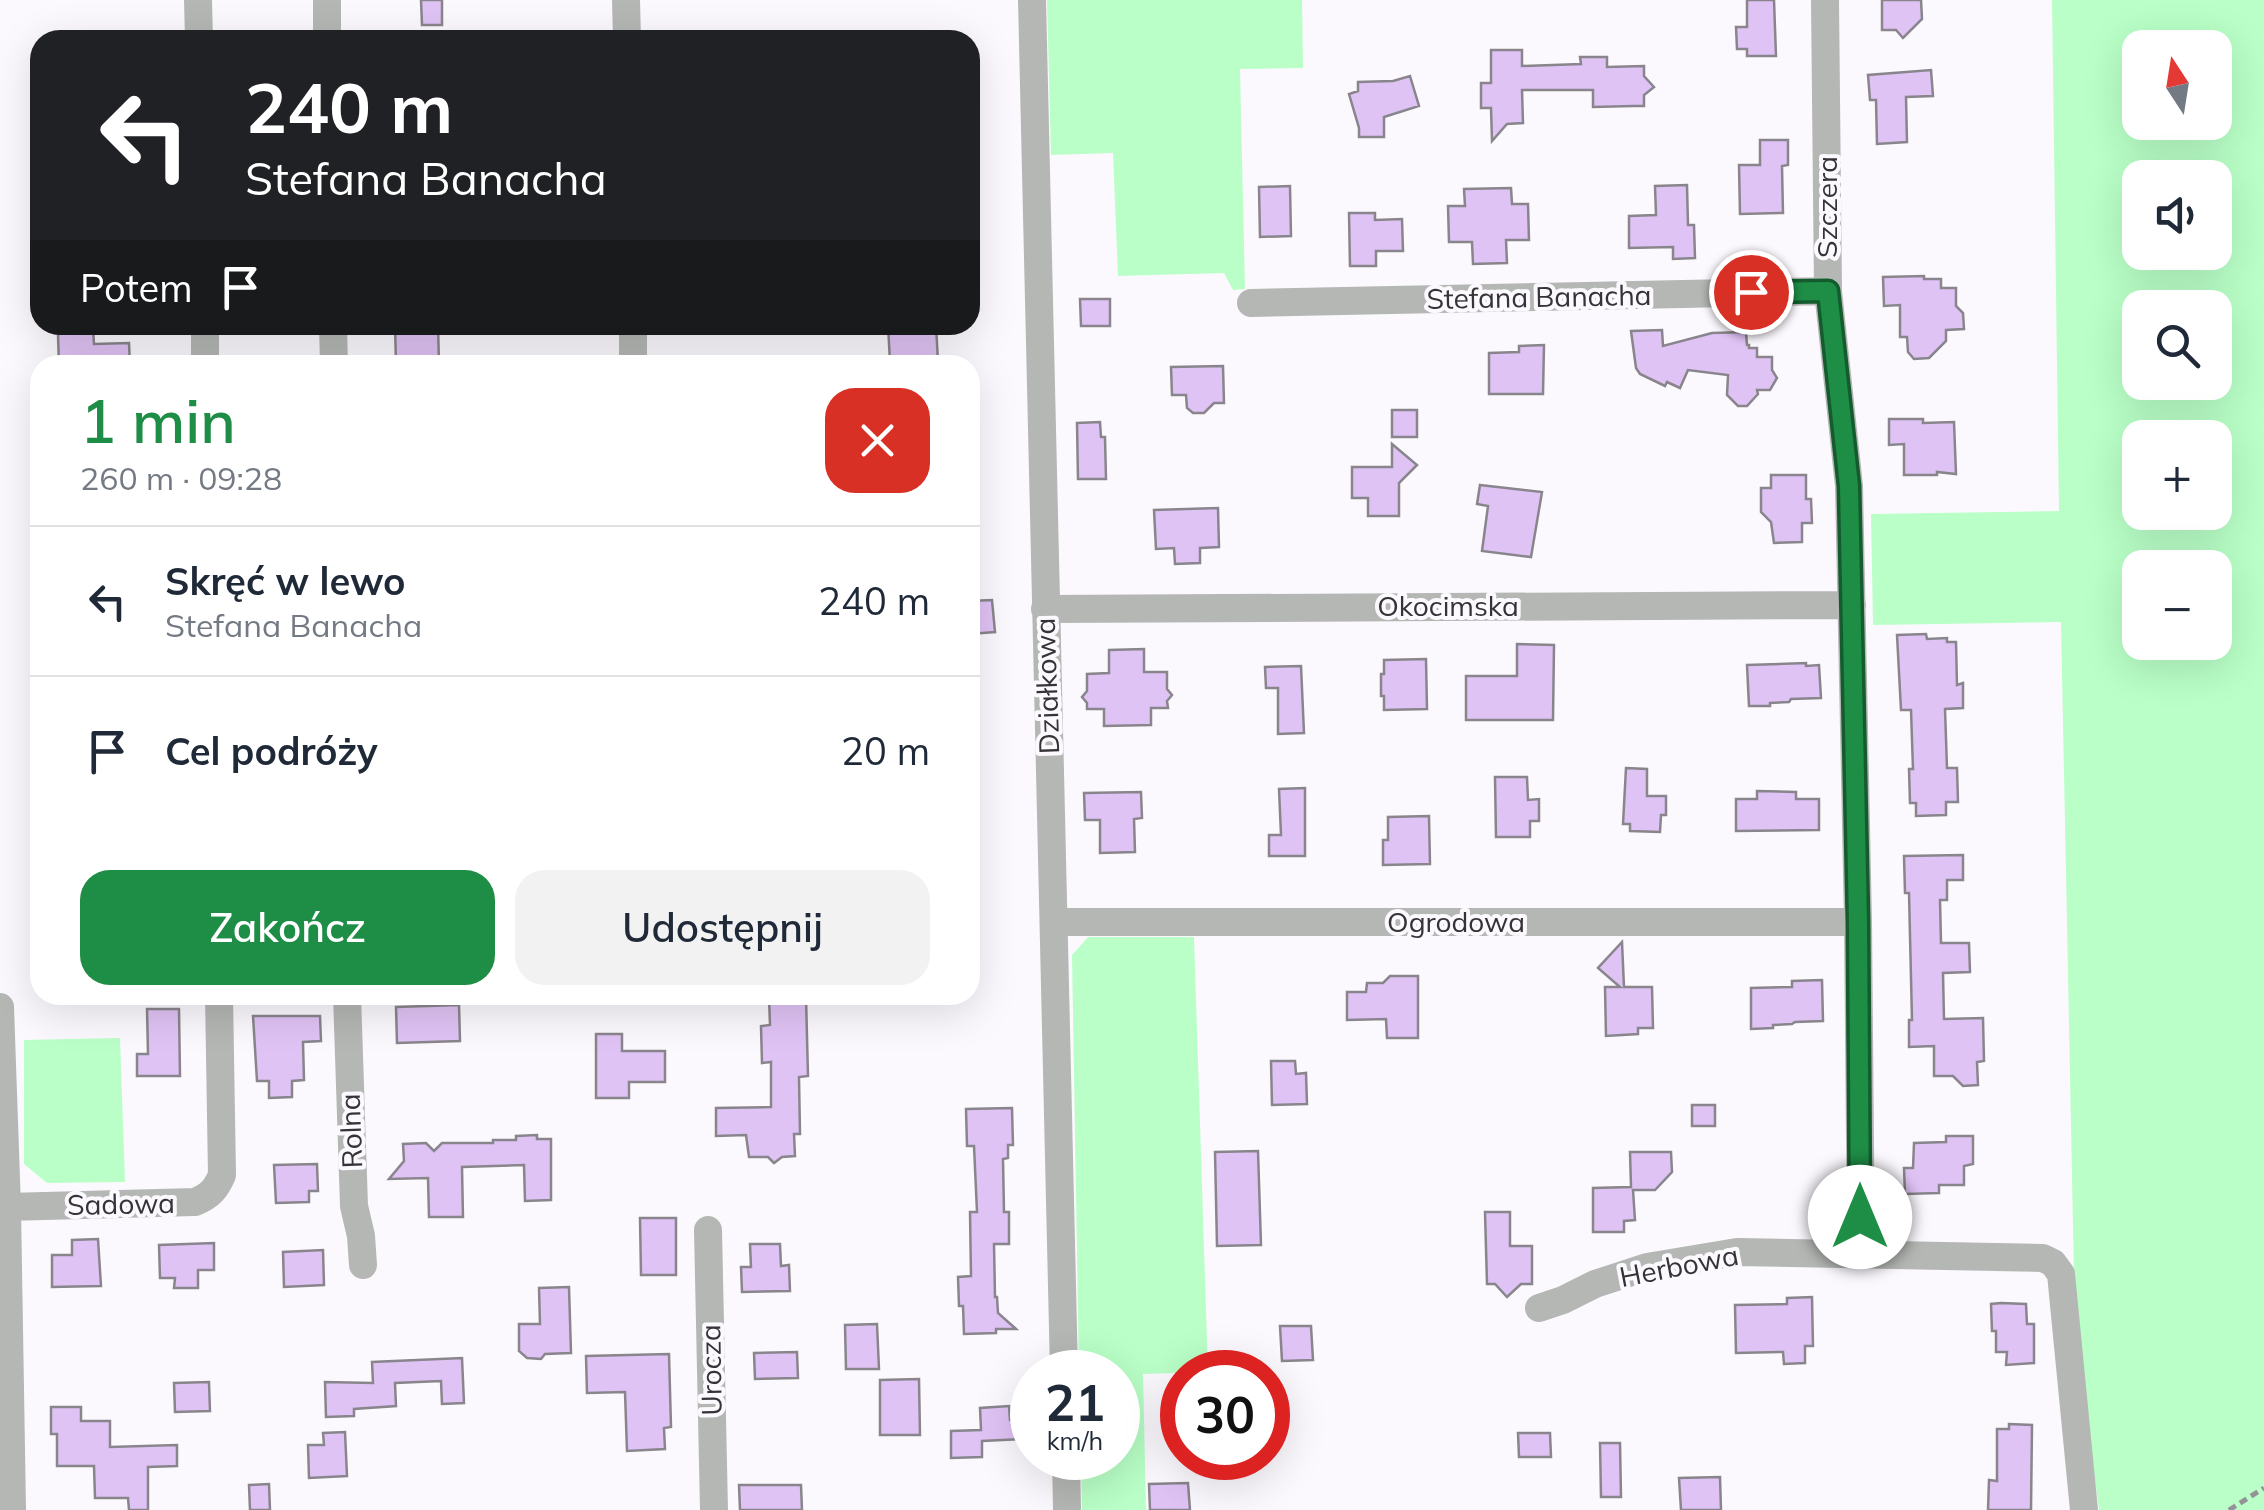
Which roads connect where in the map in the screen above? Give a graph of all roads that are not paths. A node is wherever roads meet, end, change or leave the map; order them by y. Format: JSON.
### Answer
{"nodes":[{"id":1,"x":198,"y":0,"type":"edge"},
{"id":2,"x":326,"y":0,"type":"edge"},
{"id":3,"x":626,"y":0,"type":"edge"},
{"id":4,"x":1032,"y":0,"type":"edge"},
{"id":5,"x":1825,"y":0,"type":"edge"},
{"id":6,"x":199,"y":30,"type":"edge"},
{"id":7,"x":327,"y":30,"type":"edge"},
{"id":8,"x":627,"y":30,"type":"edge"},
{"id":9,"x":1828,"y":291,"type":"junction"},
{"id":10,"x":1251,"y":303,"type":"dead end"},
{"id":11,"x":1852,"y":605,"type":"junction"},
{"id":12,"x":1045,"y":609,"type":"junction"},
{"id":13,"x":1054,"y":922,"type":"junction"},
{"id":14,"x":1858,"y":922,"type":"junction"},
{"id":15,"x":218,"y":1005,"type":"edge"},
{"id":16,"x":347,"y":1005,"type":"edge"},
{"id":17,"x":0,"y":1007,"type":"edge"},
{"id":18,"x":6,"y":1207,"type":"junction"},
{"id":19,"x":708,"y":1230,"type":"dead end"},
{"id":20,"x":1861,"y":1254,"type":"junction"},
{"id":21,"x":363,"y":1265,"type":"dead end"},
{"id":22,"x":1539,"y":1308,"type":"dead end"},
{"id":23,"x":1064,"y":1350,"type":"edge"},
{"id":24,"x":1067,"y":1480,"type":"edge"},
{"id":25,"x":12,"y":1510,"type":"edge"},
{"id":26,"x":714,"y":1510,"type":"edge"},
{"id":27,"x":1068,"y":1510,"type":"edge"},
{"id":28,"x":2084,"y":1510,"type":"edge"}],
"edges":[{"from":1,"to":6,"type":"street"},
{"from":2,"to":7,"type":"street"},
{"from":3,"to":8,"type":"street"},
{"from":4,"to":12,"type":"street","name":"Działkowa"},
{"from":5,"to":9,"type":"street","name":"Szczera"},
{"from":9,"to":10,"type":"street","name":"Stefana Banacha"},
{"from":9,"to":11,"type":"street","name":"Szczera"},
{"from":11,"to":12,"type":"street","name":"Okocimska"},
{"from":11,"to":14,"type":"street","name":"Szczera"},
{"from":12,"to":13,"type":"street","name":"Działkowa"},
{"from":13,"to":14,"type":"street","name":"Ogrodowa"},
{"from":13,"to":23,"type":"street","name":"Działkowa"},
{"from":14,"to":20,"type":"street","name":"Szczera"},
{"from":15,"to":18,"type":"street","name":"Sadowa"},
{"from":16,"to":21,"type":"street","name":"Rolna"},
{"from":17,"to":18,"type":"street"},
{"from":18,"to":25,"type":"street"},
{"from":19,"to":26,"type":"street","name":"Urocza"},
{"from":20,"to":22,"type":"street","name":"Herbowa"},
{"from":20,"to":28,"type":"street","name":"Herbowa"},
{"from":24,"to":27,"type":"street"}]}
